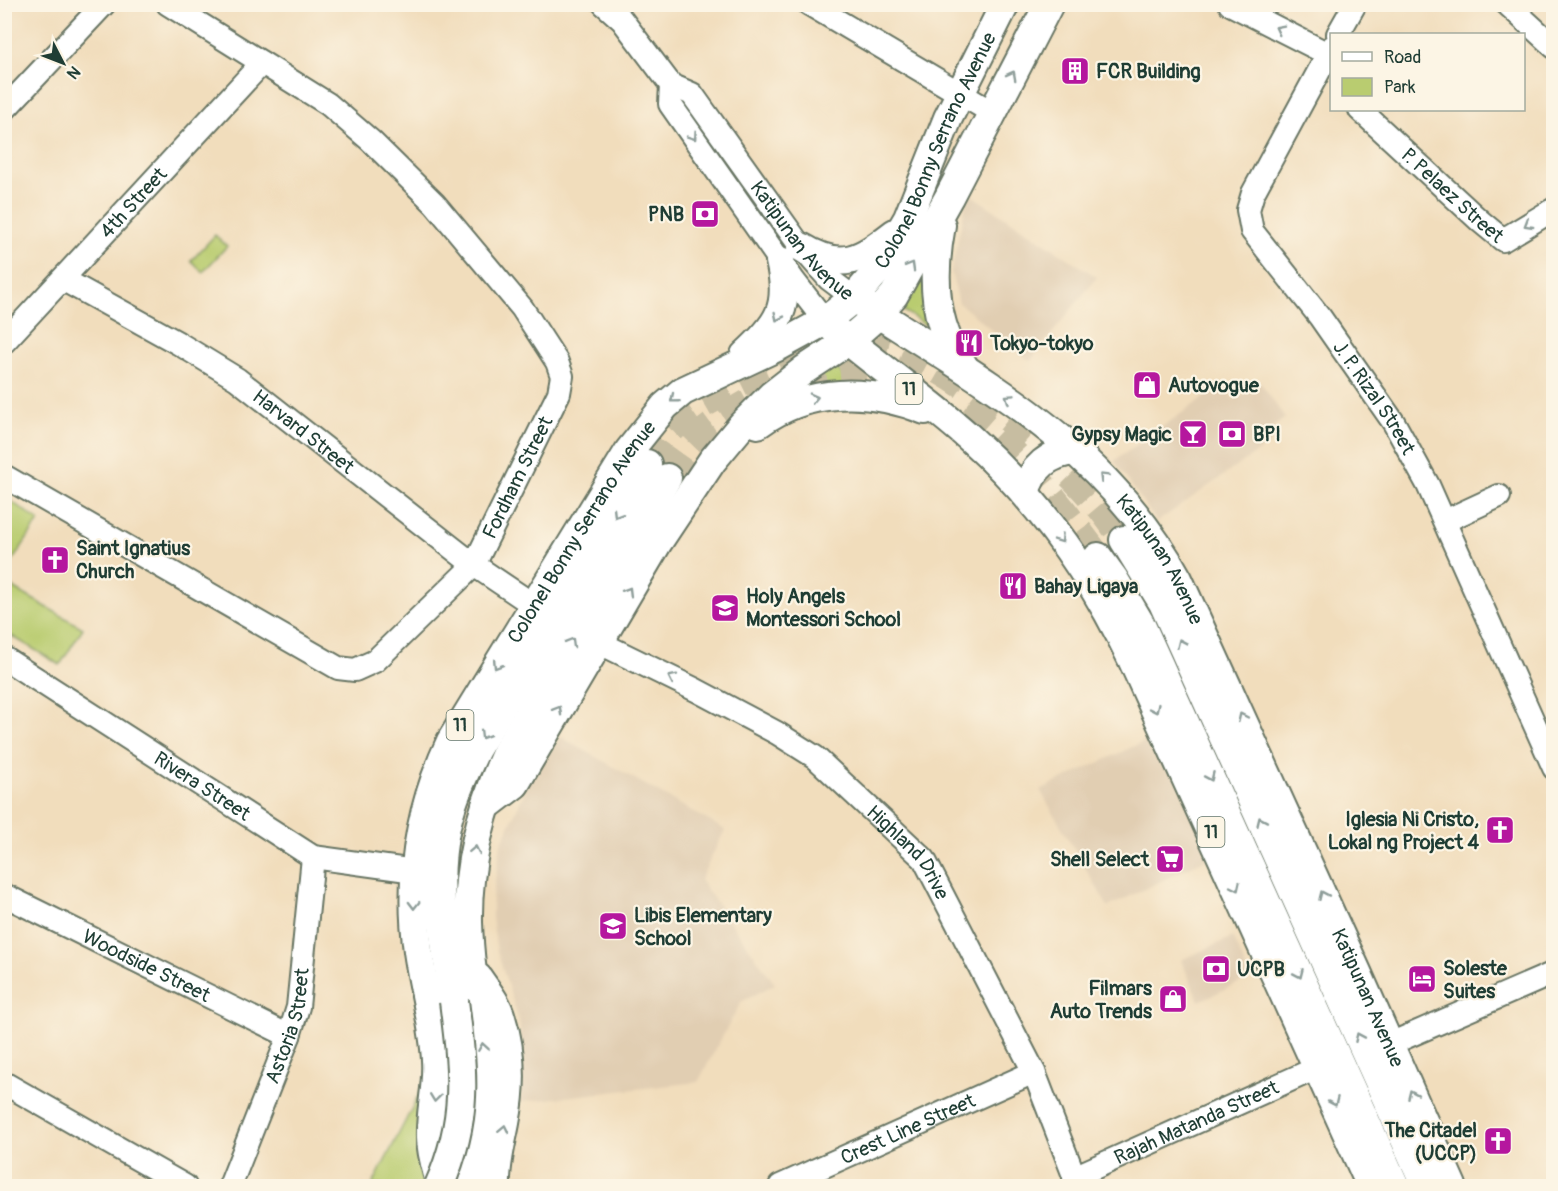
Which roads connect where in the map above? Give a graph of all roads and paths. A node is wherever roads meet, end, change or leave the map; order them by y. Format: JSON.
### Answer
{"nodes":[{"id":1,"x":104,"y":4,"type":"edge"},
{"id":2,"x":168,"y":4,"type":"edge"},
{"id":3,"x":604,"y":4,"type":"edge"},
{"id":4,"x":808,"y":4,"type":"edge"},
{"id":5,"x":1005,"y":4,"type":"edge"},
{"id":6,"x":1049,"y":4,"type":"edge"},
{"id":7,"x":1230,"y":4,"type":"edge"},
{"id":8,"x":1355,"y":4,"type":"edge"},
{"id":9,"x":1507,"y":4,"type":"edge"},
{"id":10,"x":1339,"y":33,"type":"edge"},
{"id":11,"x":1554,"y":47,"type":"edge"},
{"id":12,"x":262,"y":63,"type":"junction"},
{"id":13,"x":1327,"y":65,"type":"edge"},
{"id":14,"x":960,"y":93,"type":"junction"},
{"id":15,"x":4,"y":110,"type":"edge"},
{"id":16,"x":1361,"y":111,"type":"edge"},
{"id":17,"x":993,"y":113,"type":"junction"},
{"id":18,"x":948,"y":200,"type":"junction"},
{"id":19,"x":1554,"y":209,"type":"edge"},
{"id":20,"x":904,"y":226,"type":"junction"},
{"id":21,"x":790,"y":254,"type":"junction"},
{"id":22,"x":64,"y":280,"type":"junction"},
{"id":23,"x":854,"y":298,"type":"junction"},
{"id":24,"x":878,"y":314,"type":"junction"},
{"id":25,"x":825,"y":321,"type":"junction"},
{"id":26,"x":848,"y":341,"type":"junction"},
{"id":27,"x":4,"y":342,"type":"edge"},
{"id":28,"x":968,"y":371,"type":"junction"},
{"id":29,"x":725,"y":372,"type":"junction"},
{"id":30,"x":956,"y":425,"type":"junction"},
{"id":31,"x":1048,"y":427,"type":"junction"},
{"id":32,"x":1075,"y":451,"type":"junction"},
{"id":33,"x":712,"y":461,"type":"junction"},
{"id":34,"x":4,"y":476,"type":"edge"},
{"id":35,"x":1016,"y":483,"type":"junction"},
{"id":36,"x":1499,"y":496,"type":"dead end"},
{"id":37,"x":1445,"y":521,"type":"junction"},
{"id":38,"x":1124,"y":540,"type":"tunnel mouth"},
{"id":39,"x":1098,"y":556,"type":"tunnel mouth"},
{"id":40,"x":474,"y":566,"type":"junction"},
{"id":41,"x":529,"y":602,"type":"dead end"},
{"id":42,"x":598,"y":642,"type":"junction"},
{"id":43,"x":4,"y":658,"type":"edge"},
{"id":44,"x":1554,"y":768,"type":"edge"},
{"id":45,"x":486,"y":806,"type":"junction"},
{"id":46,"x":313,"y":857,"type":"junction"},
{"id":47,"x":415,"y":871,"type":"junction"},
{"id":48,"x":4,"y":895,"type":"edge"},
{"id":49,"x":1554,"y":973,"type":"edge"},
{"id":50,"x":467,"y":990,"type":"junction"},
{"id":51,"x":289,"y":1036,"type":"junction"},
{"id":52,"x":1389,"y":1044,"type":"junction"},
{"id":53,"x":1318,"y":1067,"type":"junction"},
{"id":54,"x":1034,"y":1072,"type":"junction"},
{"id":55,"x":4,"y":1083,"type":"edge"},
{"id":56,"x":823,"y":1178,"type":"edge"},
{"id":57,"x":1076,"y":1182,"type":"edge"},
{"id":58,"x":185,"y":1186,"type":"edge"},
{"id":59,"x":230,"y":1186,"type":"edge"},
{"id":60,"x":440,"y":1186,"type":"edge"},
{"id":61,"x":466,"y":1186,"type":"edge"},
{"id":62,"x":496,"y":1186,"type":"edge"},
{"id":63,"x":780,"y":1186,"type":"edge"},
{"id":64,"x":1371,"y":1186,"type":"edge"},
{"id":65,"x":1395,"y":1186,"type":"edge"},
{"id":66,"x":1426,"y":1186,"type":"edge"},
{"id":67,"x":1452,"y":1186,"type":"edge"}],
"edges":[{"from":1,"to":15,"type":"street"},
{"from":2,"to":12,"type":"street","name":"Fordham Street"},
{"from":3,"to":21,"type":"street","name":"Katipunan Avenue"},
{"from":4,"to":14,"type":"street"},
{"from":5,"to":14,"type":"main road","name":"Colonel Bonny Serrano Avenue"},
{"from":17,"to":6,"type":"main road","name":"Colonel Bonny Serrano Avenue","one_way":true},
{"from":13,"to":7,"type":"street","one_way":true},
{"from":8,"to":10,"type":"street"},
{"from":9,"to":11,"type":"street"},
{"from":12,"to":22,"type":"street","name":"4th Street"},
{"from":12,"to":40,"type":"street","name":"Fordham Street"},
{"from":13,"to":37,"type":"street","name":"J. P. Rizal Street"},
{"from":14,"to":17,"type":"street"},
{"from":14,"to":20,"type":"main road","name":"Colonel Bonny Serrano Avenue"},
{"from":19,"to":16,"type":"street","name":"P. Pelaez Street","one_way":true},
{"from":17,"to":18,"type":"main road","name":"Colonel Bonny Serrano Avenue"},
{"from":24,"to":18,"type":"main road","name":"Colonel Bonny Serrano Avenue","one_way":true},
{"from":18,"to":28,"type":"main road"},
{"from":20,"to":21,"type":"main road"},
{"from":20,"to":23,"type":"main road","name":"Colonel Bonny Serrano Avenue"},
{"from":21,"to":23,"type":"street","name":"Katipunan Avenue"},
{"from":21,"to":25,"type":"street","name":"Katipunan Avenue"},
{"from":21,"to":29,"type":"main road","one_way":true},
{"from":22,"to":27,"type":"street","name":"4th Street"},
{"from":22,"to":40,"type":"street","name":"Harvard Street"},
{"from":23,"to":24,"type":"main road","name":"Katipunan Avenue","number":"11"},
{"from":23,"to":25,"type":"main road","name":"Colonel Bonny Serrano Avenue","number":"11"},
{"from":24,"to":26,"type":"main road","name":"Colonel Bonny Serrano Avenue"},
{"from":24,"to":28,"type":"main road","name":"Katipunan Avenue","number":"11"},
{"from":25,"to":26,"type":"main road","name":"Katipunan Avenue","number":"11"},
{"from":25,"to":29,"type":"main road","name":"Colonel Bonny Serrano Avenue","number":"11"},
{"from":26,"to":30,"type":"main road","name":"Katipunan Avenue","number":"11"},
{"from":26,"to":33,"type":"main road","name":"Colonel Bonny Serrano Avenue"},
{"from":31,"to":28,"type":"main road","name":"Katipunan Avenue","number":"11","one_way":true},
{"from":29,"to":47,"type":"main road","name":"Colonel Bonny Serrano Avenue","number":"11","one_way":true},
{"from":33,"to":30,"type":"main road","one_way":true},
{"from":30,"to":35,"type":"main road","name":"Katipunan Avenue","number":"11"},
{"from":31,"to":32,"type":"main road","name":"Katipunan Avenue","number":"11"},
{"from":31,"to":35,"type":"main road"},
{"from":32,"to":35,"type":"main road"},
{"from":52,"to":32,"type":"main road","name":"Katipunan Avenue","number":"11","one_way":true},
{"from":42,"to":33,"type":"main road","name":"Colonel Bonny Serrano Avenue","one_way":true},
{"from":34,"to":40,"type":"street","name":"Fordham Street"},
{"from":35,"to":53,"type":"main road","name":"Katipunan Avenue","number":"11","one_way":true},
{"from":36,"to":37,"type":"street"},
{"from":37,"to":44,"type":"street","name":"J. P. Rizal Street"},
{"from":66,"to":38,"type":"main road","name":"Katipunan Avenue","one_way":true},
{"from":39,"to":65,"type":"main road","number":"11","one_way":true},
{"from":40,"to":41,"type":"street","name":"Harvard Street"},
{"from":45,"to":42,"type":"main road","name":"Colonel Bonny Serrano Avenue","one_way":true},
{"from":54,"to":42,"type":"street","name":"Highland Drive","one_way":true},
{"from":43,"to":46,"type":"street","name":"Rivera Street"},
{"from":50,"to":45,"type":"main road","name":"Colonel Bonny Serrano Avenue","number":"11","one_way":true},
{"from":45,"to":50,"type":"main road","name":"Colonel Bonny Serrano Avenue","number":"11","one_way":true},
{"from":46,"to":47,"type":"street","name":"Rivera Street"},
{"from":46,"to":51,"type":"street","name":"Astoria Street"},
{"from":47,"to":60,"type":"main road","name":"Colonel Bonny Serrano Avenue","number":"11","one_way":true},
{"from":48,"to":51,"type":"street","name":"Woodside Street"},
{"from":49,"to":52,"type":"street"},
{"from":50,"to":60,"type":"main road","number":"11","bridge":true},
{"from":61,"to":50,"type":"main road","number":"11","one_way":true},
{"from":62,"to":50,"type":"main road","name":"Colonel Bonny Serrano Avenue","number":"11","one_way":true},
{"from":51,"to":59,"type":"street","name":"Astoria Street"},
{"from":67,"to":52,"type":"main road","name":"Katipunan Avenue","number":"11","one_way":true},
{"from":53,"to":57,"type":"street","name":"Rajah Matanda Street"},
{"from":53,"to":64,"type":"main road","name":"Katipunan Avenue","number":"11","one_way":true},
{"from":54,"to":56,"type":"street","name":"Crest Line Street"},
{"from":54,"to":57,"type":"street","name":"Highland Drive"},
{"from":55,"to":58,"type":"street"},
{"from":56,"to":63,"type":"street","name":"Crest Line Street"}]}
